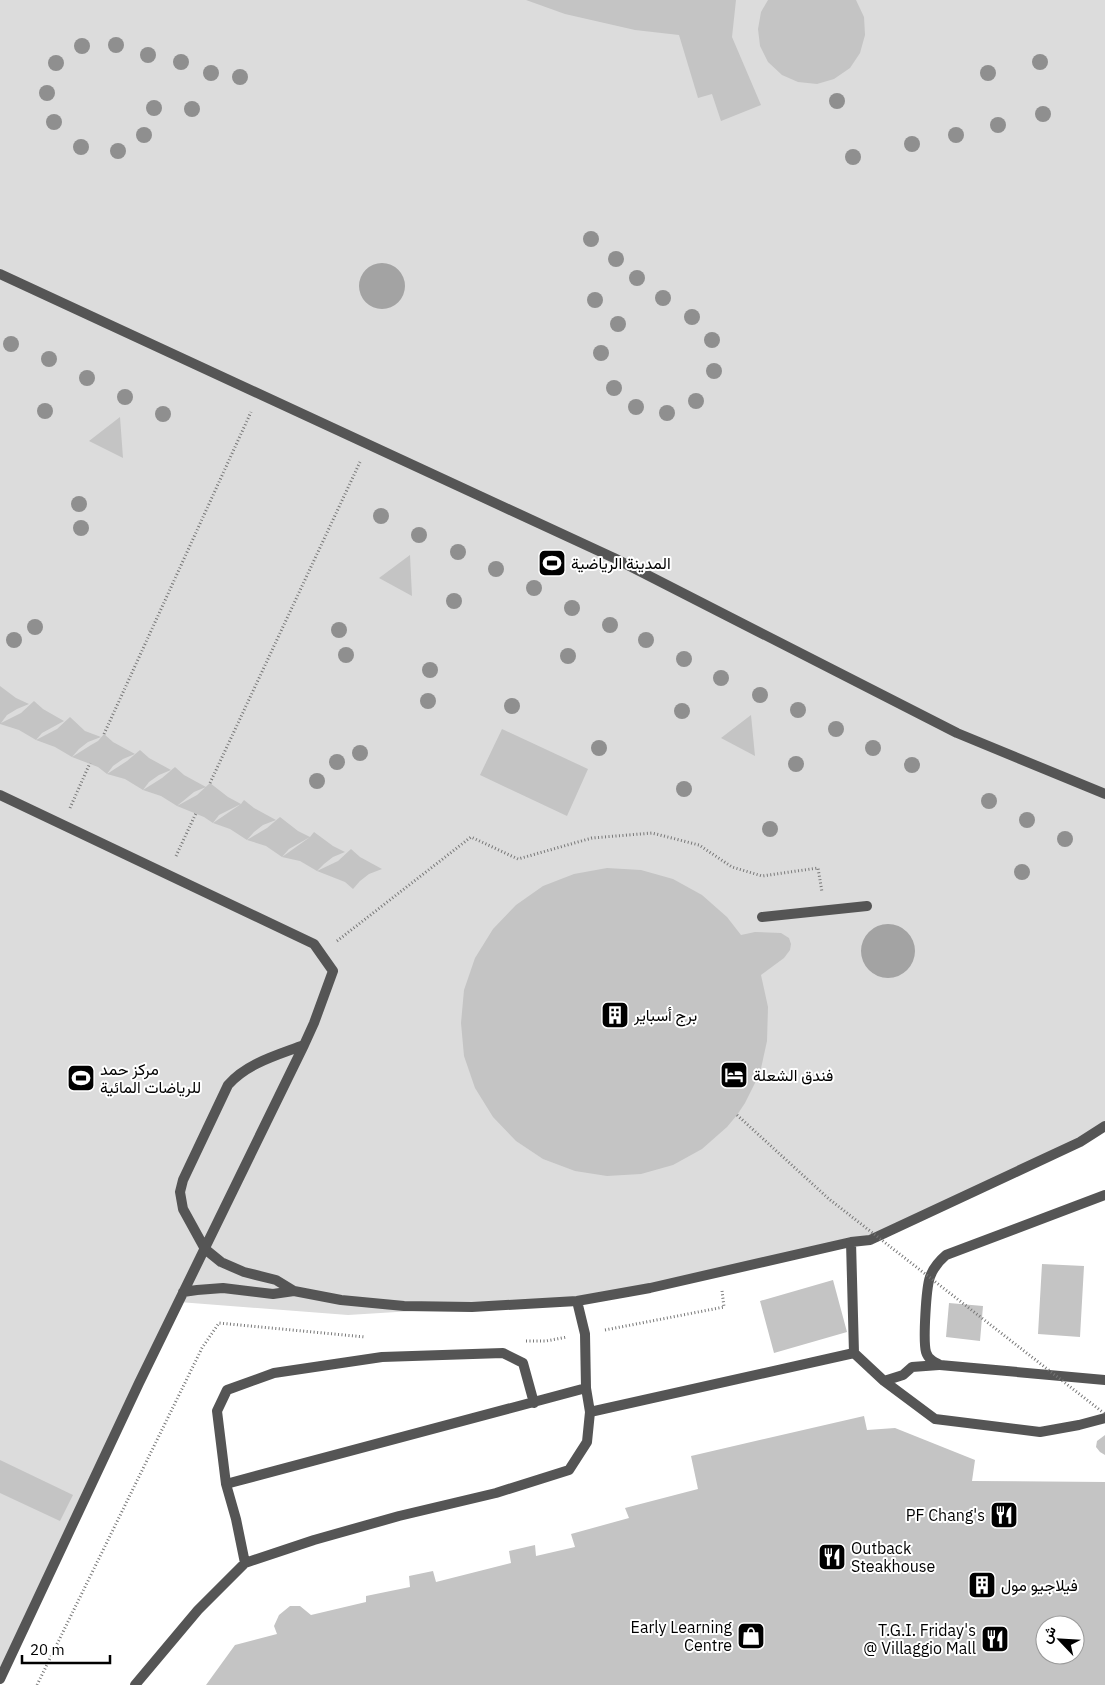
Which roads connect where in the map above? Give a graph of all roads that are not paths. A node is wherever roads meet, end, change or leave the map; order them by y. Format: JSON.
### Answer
{"nodes":[{"id":1,"x":0,"y":274,"type":"edge"},
{"id":2,"x":1105,"y":794,"type":"edge"},
{"id":3,"x":0,"y":795,"type":"edge"},
{"id":4,"x":867,"y":906,"type":"dead end"},
{"id":5,"x":762,"y":917,"type":"dead end"},
{"id":6,"x":304,"y":1045,"type":"junction"},
{"id":7,"x":1105,"y":1126,"type":"edge"},
{"id":8,"x":1105,"y":1195,"type":"edge"},
{"id":9,"x":851,"y":1242,"type":"junction"},
{"id":10,"x":205,"y":1249,"type":"junction"},
{"id":11,"x":294,"y":1291,"type":"junction"},
{"id":12,"x":184,"y":1292,"type":"junction"},
{"id":13,"x":577,"y":1301,"type":"junction"},
{"id":14,"x":854,"y":1354,"type":"junction"},
{"id":15,"x":940,"y":1365,"type":"junction"},
{"id":16,"x":1105,"y":1380,"type":"edge"},
{"id":17,"x":884,"y":1381,"type":"junction"},
{"id":18,"x":586,"y":1388,"type":"junction"},
{"id":19,"x":534,"y":1403,"type":"junction"},
{"id":20,"x":590,"y":1412,"type":"junction"},
{"id":21,"x":1105,"y":1418,"type":"edge"},
{"id":22,"x":226,"y":1484,"type":"junction"},
{"id":23,"x":245,"y":1563,"type":"junction"},
{"id":24,"x":0,"y":1679,"type":"edge"},
{"id":25,"x":135,"y":1685,"type":"edge"}],
"edges":[{"from":1,"to":2,"type":"lane"},
{"from":3,"to":6,"type":"lane"},
{"from":4,"to":5,"type":"lane"},
{"from":6,"to":10,"type":"lane"},
{"from":6,"to":10,"type":"lane"},
{"from":7,"to":9,"type":"lane"},
{"from":8,"to":15,"type":"lane"},
{"from":9,"to":13,"type":"lane"},
{"from":9,"to":14,"type":"lane"},
{"from":10,"to":11,"type":"lane"},
{"from":10,"to":12,"type":"lane"},
{"from":11,"to":12,"type":"lane"},
{"from":11,"to":13,"type":"lane"},
{"from":12,"to":24,"type":"lane"},
{"from":13,"to":18,"type":"lane"},
{"from":14,"to":17,"type":"lane"},
{"from":14,"to":20,"type":"lane"},
{"from":15,"to":16,"type":"lane"},
{"from":15,"to":17,"type":"lane"},
{"from":17,"to":21,"type":"lane"},
{"from":18,"to":19,"type":"lane"},
{"from":18,"to":20,"type":"lane"},
{"from":19,"to":22,"type":"lane"},
{"from":19,"to":22,"type":"lane"},
{"from":20,"to":23,"type":"lane"},
{"from":22,"to":23,"type":"lane"},
{"from":23,"to":25,"type":"lane"}]}
